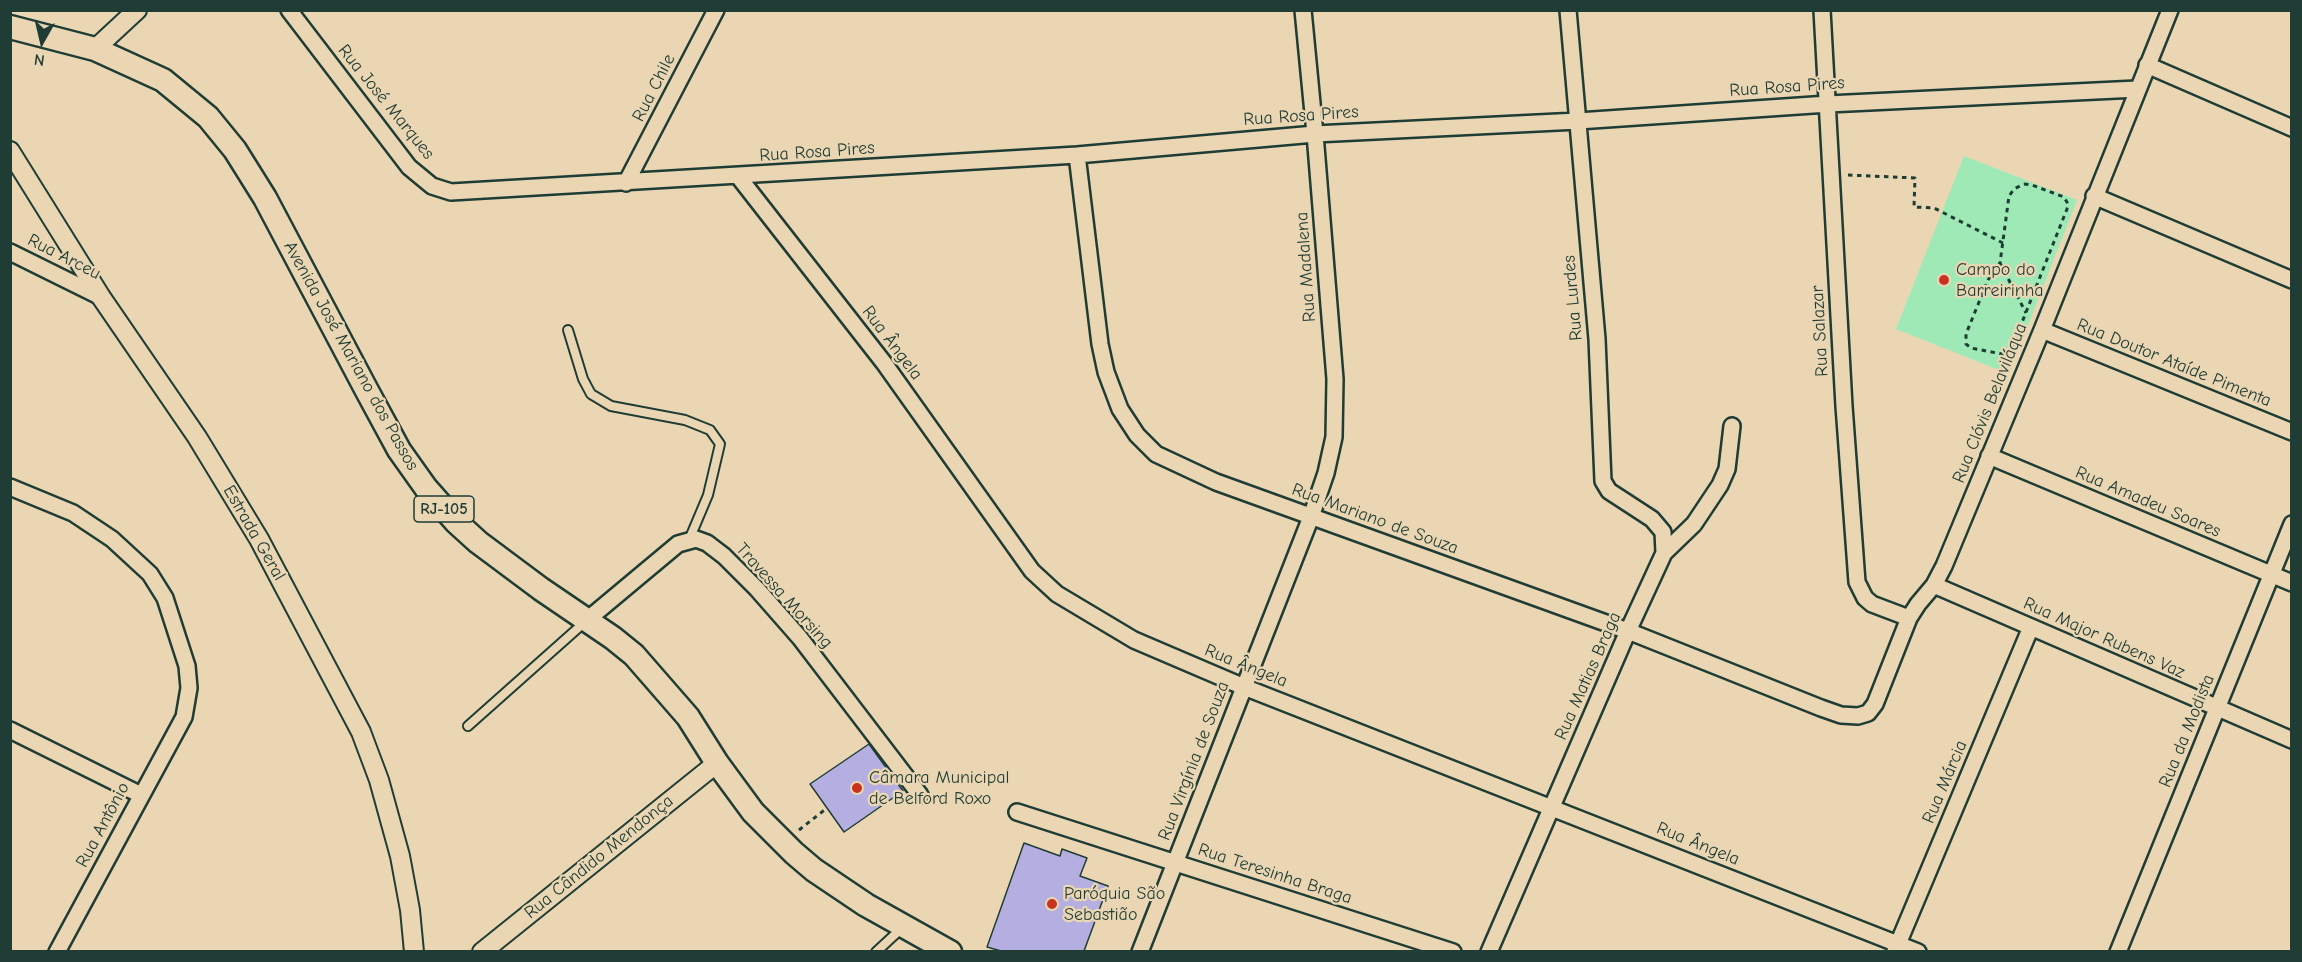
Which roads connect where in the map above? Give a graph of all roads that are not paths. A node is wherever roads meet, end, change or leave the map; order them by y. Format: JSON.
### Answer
{"nodes":[{"id":1,"x":137,"y":10,"type":"edge"},
{"id":2,"x":289,"y":10,"type":"edge"},
{"id":3,"x":716,"y":10,"type":"edge"},
{"id":4,"x":1303,"y":10,"type":"edge"},
{"id":5,"x":1568,"y":10,"type":"edge"},
{"id":6,"x":1822,"y":10,"type":"edge"},
{"id":7,"x":2170,"y":10,"type":"edge"},
{"id":8,"x":10,"y":27,"type":"edge"},
{"id":9,"x":95,"y":49,"type":"junction"},
{"id":10,"x":2147,"y":65,"type":"junction"},
{"id":11,"x":2137,"y":89,"type":"junction"},
{"id":12,"x":1828,"y":104,"type":"junction"},
{"id":13,"x":1578,"y":121,"type":"junction"},
{"id":14,"x":2292,"y":128,"type":"edge"},
{"id":15,"x":1315,"y":134,"type":"junction"},
{"id":16,"x":10,"y":151,"type":"edge"},
{"id":17,"x":1077,"y":155,"type":"junction"},
{"id":18,"x":738,"y":176,"type":"junction"},
{"id":19,"x":626,"y":183,"type":"junction"},
{"id":20,"x":469,"y":191,"type":"joint"},
{"id":21,"x":2094,"y":196,"type":"junction"},
{"id":22,"x":10,"y":252,"type":"edge"},
{"id":23,"x":2292,"y":280,"type":"edge"},
{"id":24,"x":101,"y":297,"type":"junction"},
{"id":25,"x":568,"y":330,"type":"dead end"},
{"id":26,"x":2042,"y":330,"type":"junction"},
{"id":27,"x":1732,"y":426,"type":"dead end"},
{"id":28,"x":2292,"y":432,"type":"edge"},
{"id":29,"x":1989,"y":456,"type":"junction"},
{"id":30,"x":11,"y":490,"type":"edge"},
{"id":31,"x":1311,"y":517,"type":"junction"},
{"id":32,"x":2292,"y":524,"type":"edge"},
{"id":33,"x":688,"y":541,"type":"junction"},
{"id":34,"x":1664,"y":553,"type":"junction"},
{"id":35,"x":2271,"y":575,"type":"junction"},
{"id":36,"x":2292,"y":583,"type":"edge"},
{"id":37,"x":1934,"y":585,"type":"junction"},
{"id":38,"x":1909,"y":618,"type":"junction"},
{"id":39,"x":587,"y":620,"type":"junction"},
{"id":40,"x":2031,"y":627,"type":"junction"},
{"id":41,"x":1628,"y":631,"type":"junction"},
{"id":42,"x":1244,"y":687,"type":"junction"},
{"id":43,"x":1875,"y":704,"type":"joint"},
{"id":44,"x":2217,"y":709,"type":"junction"},
{"id":45,"x":468,"y":726,"type":"dead end"},
{"id":46,"x":10,"y":730,"type":"edge"},
{"id":47,"x":2292,"y":740,"type":"edge"},
{"id":48,"x":717,"y":763,"type":"junction"},
{"id":49,"x":141,"y":795,"type":"junction"},
{"id":50,"x":920,"y":795,"type":"dead end"},
{"id":51,"x":1551,"y":807,"type":"junction"},
{"id":52,"x":1017,"y":812,"type":"dead end"},
{"id":53,"x":1175,"y":862,"type":"junction"},
{"id":54,"x":903,"y":927,"type":"junction"},
{"id":55,"x":1897,"y":948,"type":"edge"},
{"id":56,"x":57,"y":951,"type":"edge"},
{"id":57,"x":414,"y":951,"type":"edge"},
{"id":58,"x":482,"y":951,"type":"edge"},
{"id":59,"x":876,"y":951,"type":"edge"},
{"id":60,"x":950,"y":951,"type":"edge"},
{"id":61,"x":1140,"y":951,"type":"edge"},
{"id":62,"x":1453,"y":951,"type":"edge"},
{"id":63,"x":1489,"y":951,"type":"edge"},
{"id":64,"x":1918,"y":951,"type":"edge"},
{"id":65,"x":2118,"y":951,"type":"edge"}],
"edges":[{"from":1,"to":9,"type":"street"},
{"from":2,"to":20,"type":"street","name":"Rua José Marques"},
{"from":3,"to":19,"type":"street","name":"Rua Chile"},
{"from":4,"to":15,"type":"street","name":"Rua Madalena"},
{"from":5,"to":13,"type":"street","name":"Rua Lurdes"},
{"from":6,"to":12,"type":"street","name":"Rua Salazar"},
{"from":7,"to":10,"type":"street","name":"Rua Clóvis Belaviláqua"},
{"from":8,"to":9,"type":"main road","name":"Avenida José Mariano dos Passos","number":"RJ-105"},
{"from":9,"to":39,"type":"main road","name":"Avenida José Mariano dos Passos","number":"RJ-105"},
{"from":10,"to":11,"type":"street","name":"Rua Clóvis Belaviláqua"},
{"from":10,"to":14,"type":"street"},
{"from":11,"to":12,"type":"street","name":"Rua Rosa Pires"},
{"from":11,"to":21,"type":"street","name":"Rua Clóvis Belaviláqua"},
{"from":12,"to":13,"type":"street","name":"Rua Rosa Pires"},
{"from":12,"to":38,"type":"street","name":"Rua Salazar"},
{"from":13,"to":15,"type":"street","name":"Rua Rosa Pires"},
{"from":13,"to":34,"type":"street","name":"Rua Lurdes"},
{"from":15,"to":17,"type":"street","name":"Rua Rosa Pires"},
{"from":15,"to":31,"type":"street","name":"Rua Madalena"},
{"from":16,"to":24,"type":"street","name":"Estrada Geral"},
{"from":17,"to":18,"type":"street","name":"Rua Rosa Pires"},
{"from":17,"to":31,"type":"street","name":"Rua Mariano de Souza"},
{"from":18,"to":19,"type":"street","name":"Rua Rosa Pires"},
{"from":18,"to":42,"type":"street","name":"Rua Ângela"},
{"from":19,"to":20,"type":"street","name":"Rua Rosa Pires"},
{"from":21,"to":23,"type":"street"},
{"from":21,"to":26,"type":"street","name":"Rua Clóvis Belaviláqua"},
{"from":22,"to":24,"type":"street","name":"Rua Arceu"},
{"from":24,"to":57,"type":"street","name":"Estrada Geral"},
{"from":25,"to":33,"type":"lane"},
{"from":26,"to":28,"type":"street","name":"Rua Doutor Ataíde Pimenta"},
{"from":26,"to":29,"type":"street","name":"Rua Clóvis Belaviláqua"},
{"from":27,"to":34,"type":"street","name":"Rua Matias Braga"},
{"from":29,"to":35,"type":"street","name":"Rua Amadeu Soares"},
{"from":29,"to":37,"type":"street","name":"Rua Clóvis Belaviláqua"},
{"from":30,"to":49,"type":"street","name":"Rua Antônio"},
{"from":31,"to":41,"type":"street","name":"Rua Mariano de Souza"},
{"from":31,"to":42,"type":"street","name":"Rua Virgínia de Souza"},
{"from":32,"to":35,"type":"street","name":"Rua da Modista"},
{"from":33,"to":39,"type":"street"},
{"from":33,"to":50,"type":"street","name":"Travessa Morsing"},
{"from":34,"to":41,"type":"street","name":"Rua Matias Braga"},
{"from":35,"to":36,"type":"street","name":"Rua Amadeu Soares"},
{"from":35,"to":44,"type":"street","name":"Rua da Modista"},
{"from":37,"to":38,"type":"street","name":"Rua Clóvis Belaviláqua"},
{"from":37,"to":40,"type":"street","name":"Rua Major Rubens Vaz"},
{"from":38,"to":43,"type":"street","name":"Rua Clóvis Belaviláqua"},
{"from":39,"to":45,"type":"lane"},
{"from":39,"to":48,"type":"main road","name":"Avenida José Mariano dos Passos","number":"RJ-105"},
{"from":40,"to":44,"type":"street","name":"Rua Major Rubens Vaz"},
{"from":40,"to":55,"type":"street","name":"Rua Márcia"},
{"from":41,"to":43,"type":"street","name":"Rua Mariano de Souza"},
{"from":41,"to":51,"type":"street","name":"Rua Matias Braga"},
{"from":42,"to":51,"type":"street","name":"Rua Ângela"},
{"from":42,"to":53,"type":"street","name":"Rua Virgínia de Souza"},
{"from":44,"to":47,"type":"street","name":"Rua Major Rubens Vaz"},
{"from":44,"to":65,"type":"street","name":"Rua da Modista"},
{"from":46,"to":49,"type":"street"},
{"from":48,"to":54,"type":"main road","name":"Avenida José Mariano dos Passos","number":"RJ-105"},
{"from":48,"to":58,"type":"street","name":"Rua Cândido Mendonça"},
{"from":49,"to":56,"type":"street","name":"Rua Antônio"},
{"from":51,"to":55,"type":"street","name":"Rua Ângela"},
{"from":51,"to":63,"type":"street","name":"Rua Matias Braga"},
{"from":52,"to":53,"type":"street","name":"Rua Teresinha Braga"},
{"from":53,"to":61,"type":"street","name":"Rua Virgínia de Souza"},
{"from":53,"to":62,"type":"street","name":"Rua Teresinha Braga"},
{"from":54,"to":59,"type":"lane"},
{"from":54,"to":60,"type":"main road","name":"Avenida José Mariano dos Passos","number":"RJ-105"},
{"from":55,"to":64,"type":"street","name":"Rua Ângela"}]}
